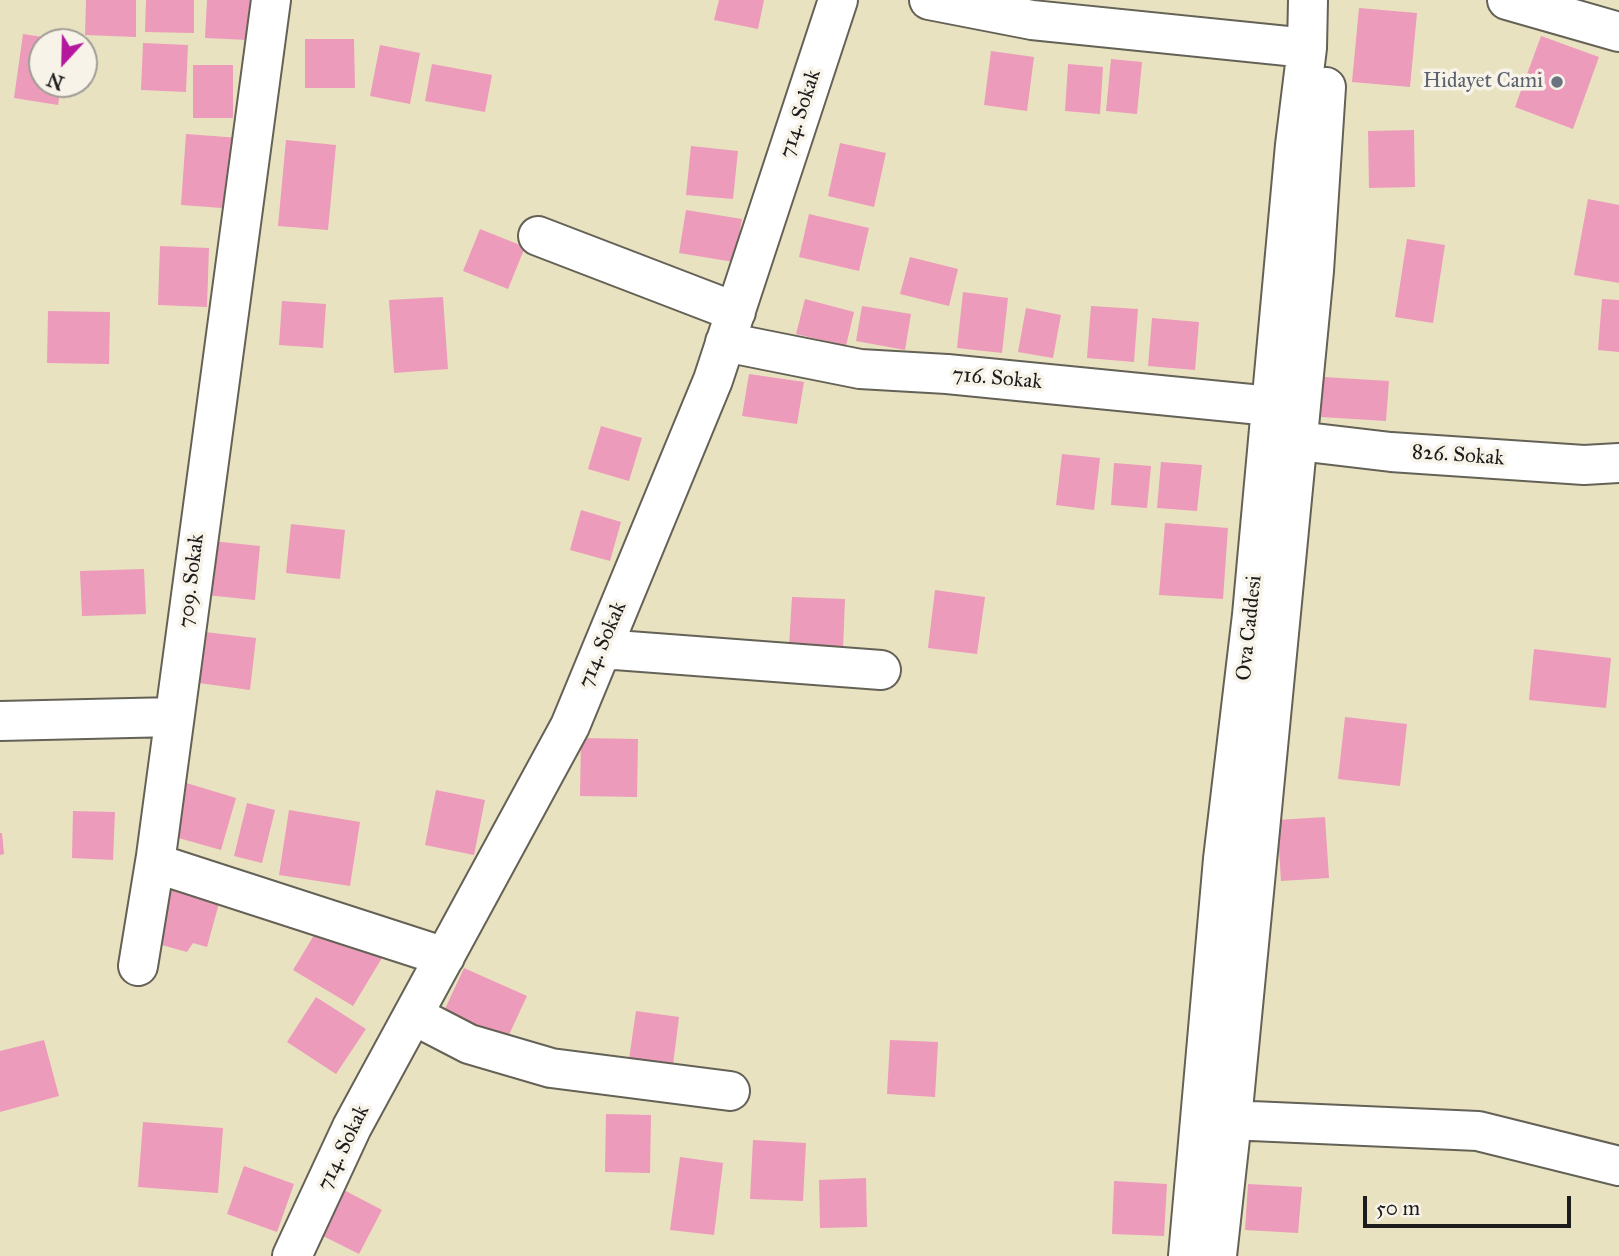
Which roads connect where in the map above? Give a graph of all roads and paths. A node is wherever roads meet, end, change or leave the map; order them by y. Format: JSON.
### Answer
{"nodes":[{"id":1,"x":271,"y":0,"type":"edge"},
{"id":2,"x":838,"y":0,"type":"edge"},
{"id":3,"x":929,"y":0,"type":"edge"},
{"id":4,"x":1308,"y":0,"type":"edge"},
{"id":5,"x":1332,"y":0,"type":"edge"},
{"id":6,"x":1507,"y":0,"type":"edge"},
{"id":7,"x":1619,"y":32,"type":"edge"},
{"id":8,"x":1307,"y":48,"type":"junction"},
{"id":9,"x":537,"y":236,"type":"dead end"},
{"id":10,"x":731,"y":327,"type":"junction"},
{"id":11,"x":1271,"y":406,"type":"junction"},
{"id":12,"x":1298,"y":441,"type":"junction"},
{"id":13,"x":1619,"y":463,"type":"edge"},
{"id":14,"x":602,"y":649,"type":"junction"},
{"id":15,"x":881,"y":670,"type":"dead end"},
{"id":16,"x":174,"y":717,"type":"junction"},
{"id":17,"x":0,"y":721,"type":"edge"},
{"id":18,"x":156,"y":856,"type":"junction"},
{"id":19,"x":445,"y":957,"type":"junction"},
{"id":20,"x":138,"y":966,"type":"dead end"},
{"id":21,"x":413,"y":1015,"type":"junction"},
{"id":22,"x":730,"y":1090,"type":"dead end"},
{"id":23,"x":1216,"y":1119,"type":"junction"},
{"id":24,"x":1619,"y":1166,"type":"edge"},
{"id":25,"x":292,"y":1256,"type":"edge"},
{"id":26,"x":1188,"y":1256,"type":"edge"},
{"id":27,"x":1217,"y":1256,"type":"edge"}],
"edges":[{"from":1,"to":16,"type":"street","name":"709. Sokak"},
{"from":2,"to":10,"type":"street","name":"714. Sokak"},
{"from":3,"to":8,"type":"street"},
{"from":4,"to":8,"type":"street","name":"Ova Caddesi"},
{"from":5,"to":12,"type":"street","name":"Ova Caddesi"},
{"from":6,"to":7,"type":"street"},
{"from":8,"to":11,"type":"street","name":"Ova Caddesi"},
{"from":9,"to":10,"type":"street","name":"716. Sokak"},
{"from":10,"to":11,"type":"street","name":"716. Sokak"},
{"from":10,"to":14,"type":"street","name":"714. Sokak"},
{"from":11,"to":23,"type":"street","name":"Ova Caddesi"},
{"from":12,"to":13,"type":"street","name":"826. Sokak"},
{"from":12,"to":23,"type":"street","name":"Ova Caddesi"},
{"from":14,"to":15,"type":"street"},
{"from":14,"to":19,"type":"street","name":"714. Sokak"},
{"from":16,"to":17,"type":"street"},
{"from":16,"to":18,"type":"street","name":"709. Sokak"},
{"from":18,"to":19,"type":"street"},
{"from":18,"to":20,"type":"street","name":"709. Sokak"},
{"from":19,"to":21,"type":"street","name":"714. Sokak"},
{"from":21,"to":22,"type":"street"},
{"from":21,"to":25,"type":"street","name":"714. Sokak"},
{"from":23,"to":24,"type":"street"},
{"from":23,"to":26,"type":"street","name":"Ova Caddesi"},
{"from":23,"to":27,"type":"street","name":"Ova Caddesi"}]}
